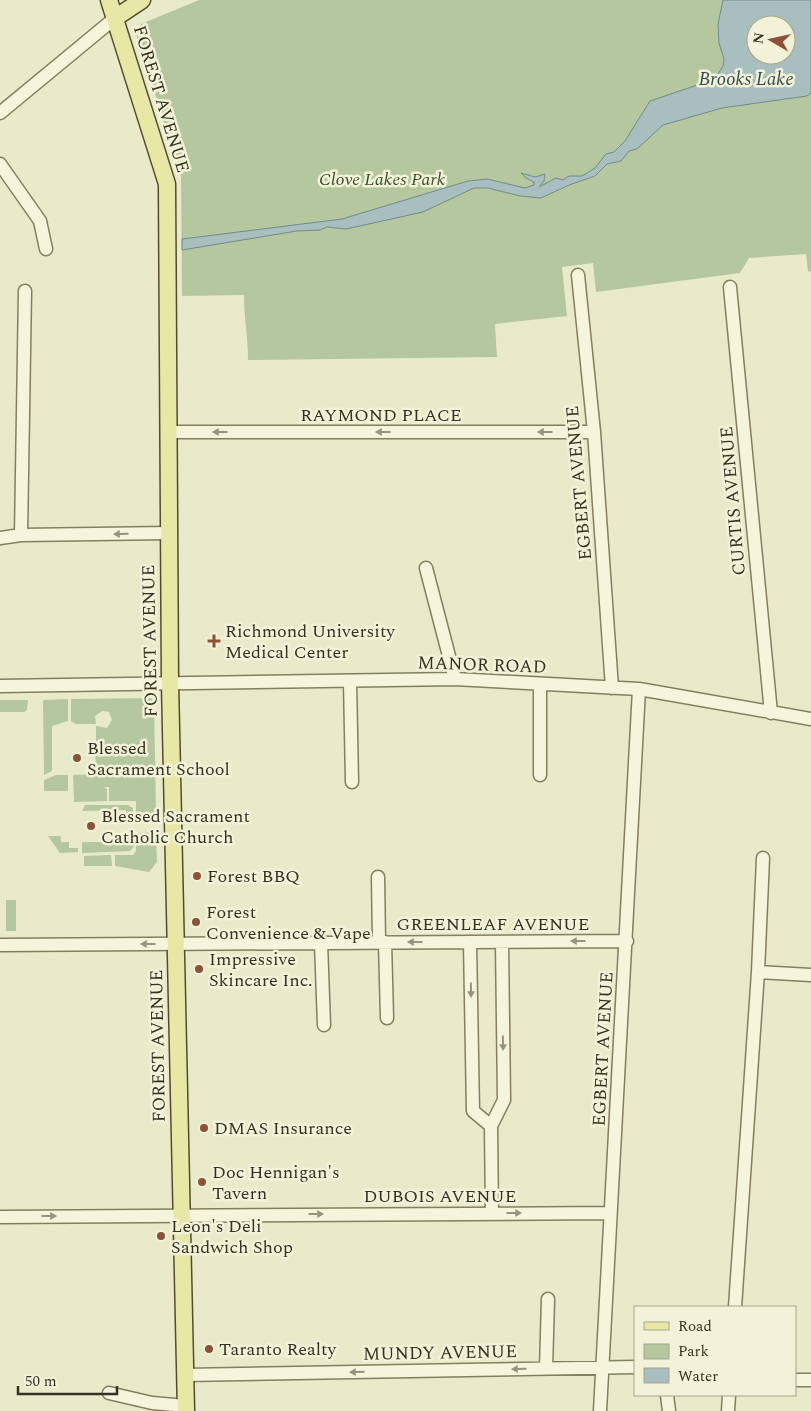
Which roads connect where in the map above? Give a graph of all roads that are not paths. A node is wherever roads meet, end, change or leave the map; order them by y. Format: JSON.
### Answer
{"nodes":[{"id":1,"x":109,"y":0,"type":"edge"},
{"id":2,"x":142,"y":0,"type":"edge"},
{"id":3,"x":115,"y":18,"type":"junction"},
{"id":4,"x":0,"y":113,"type":"edge"},
{"id":5,"x":0,"y":164,"type":"edge"},
{"id":6,"x":46,"y":250,"type":"dead end"},
{"id":7,"x":578,"y":275,"type":"dead end"},
{"id":8,"x":730,"y":286,"type":"dead end"},
{"id":9,"x":25,"y":291,"type":"dead end"},
{"id":10,"x":168,"y":432,"type":"junction"},
{"id":11,"x":594,"y":432,"type":"junction"},
{"id":12,"x":170,"y":533,"type":"junction"},
{"id":13,"x":21,"y":535,"type":"junction"},
{"id":14,"x":0,"y":538,"type":"edge"},
{"id":15,"x":426,"y":568,"type":"dead end"},
{"id":16,"x":455,"y":679,"type":"junction"},
{"id":17,"x":350,"y":681,"type":"junction"},
{"id":18,"x":170,"y":683,"type":"junction"},
{"id":19,"x":540,"y":684,"type":"junction"},
{"id":20,"x":0,"y":686,"type":"edge"},
{"id":21,"x":612,"y":688,"type":"junction"},
{"id":22,"x":639,"y":689,"type":"junction"},
{"id":23,"x":770,"y":713,"type":"junction"},
{"id":24,"x":811,"y":719,"type":"edge"},
{"id":25,"x":540,"y":775,"type":"dead end"},
{"id":26,"x":352,"y":782,"type":"dead end"},
{"id":27,"x":763,"y":858,"type":"dead end"},
{"id":28,"x":378,"y":877,"type":"dead end"},
{"id":29,"x":627,"y":941,"type":"junction"},
{"id":30,"x":321,"y":942,"type":"junction"},
{"id":31,"x":382,"y":942,"type":"junction"},
{"id":32,"x":470,"y":942,"type":"junction"},
{"id":33,"x":502,"y":942,"type":"junction"},
{"id":34,"x":176,"y":944,"type":"junction"},
{"id":35,"x":0,"y":945,"type":"edge"},
{"id":36,"x":758,"y":972,"type":"junction"},
{"id":37,"x":811,"y":975,"type":"edge"},
{"id":38,"x":387,"y":1018,"type":"dead end"},
{"id":39,"x":324,"y":1025,"type":"dead end"},
{"id":40,"x":492,"y":1126,"type":"junction"},
{"id":41,"x":492,"y":1213,"type":"junction"},
{"id":42,"x":610,"y":1213,"type":"junction"},
{"id":43,"x":181,"y":1215,"type":"junction"},
{"id":44,"x":0,"y":1217,"type":"edge"},
{"id":45,"x":548,"y":1299,"type":"dead end"},
{"id":46,"x":735,"y":1306,"type":"edge"},
{"id":47,"x":603,"y":1367,"type":"junction"},
{"id":48,"x":634,"y":1367,"type":"edge"},
{"id":49,"x":546,"y":1368,"type":"junction"},
{"id":50,"x":185,"y":1375,"type":"junction"},
{"id":51,"x":796,"y":1380,"type":"edge"},
{"id":52,"x":811,"y":1380,"type":"edge"},
{"id":53,"x":109,"y":1393,"type":"dead end"},
{"id":54,"x":668,"y":1396,"type":"edge"},
{"id":55,"x":729,"y":1396,"type":"edge"},
{"id":56,"x":186,"y":1408,"type":"edge"},
{"id":57,"x":600,"y":1411,"type":"edge"},
{"id":58,"x":669,"y":1411,"type":"edge"},
{"id":59,"x":728,"y":1411,"type":"edge"}],
"edges":[{"from":1,"to":3,"type":"main road","name":"FOREST AVENUE"},
{"from":2,"to":3,"type":"main road"},
{"from":3,"to":4,"type":"street"},
{"from":3,"to":10,"type":"main road","name":"FOREST AVENUE"},
{"from":5,"to":6,"type":"street"},
{"from":7,"to":11,"type":"street","name":"EGBERT AVENUE"},
{"from":8,"to":23,"type":"street","name":"CURTIS AVENUE"},
{"from":9,"to":13,"type":"street"},
{"from":11,"to":10,"type":"street","name":"RAYMOND PLACE","one_way":true},
{"from":10,"to":12,"type":"main road","name":"FOREST AVENUE"},
{"from":11,"to":21,"type":"street","name":"EGBERT AVENUE"},
{"from":12,"to":13,"type":"street","one_way":true},
{"from":12,"to":18,"type":"main road","name":"FOREST AVENUE"},
{"from":13,"to":14,"type":"street"},
{"from":15,"to":16,"type":"street"},
{"from":16,"to":17,"type":"street","name":"MANOR ROAD"},
{"from":16,"to":19,"type":"street","name":"MANOR ROAD"},
{"from":17,"to":18,"type":"street","name":"MANOR ROAD"},
{"from":17,"to":26,"type":"street"},
{"from":18,"to":20,"type":"street","name":"MANOR ROAD"},
{"from":18,"to":34,"type":"main road","name":"FOREST AVENUE"},
{"from":19,"to":21,"type":"street","name":"MANOR ROAD"},
{"from":19,"to":25,"type":"street"},
{"from":21,"to":22,"type":"street","name":"MANOR ROAD"},
{"from":22,"to":23,"type":"street","name":"MANOR ROAD"},
{"from":22,"to":29,"type":"street","name":"EGBERT AVENUE"},
{"from":23,"to":24,"type":"street","name":"MANOR ROAD"},
{"from":27,"to":36,"type":"street"},
{"from":28,"to":31,"type":"street"},
{"from":29,"to":33,"type":"street","name":"GREENLEAF AVENUE","one_way":true},
{"from":29,"to":42,"type":"street","name":"EGBERT AVENUE"},
{"from":30,"to":31,"type":"street","name":"GREENLEAF AVENUE"},
{"from":30,"to":34,"type":"street","name":"GREENLEAF AVENUE"},
{"from":30,"to":39,"type":"street"},
{"from":32,"to":31,"type":"street","name":"GREENLEAF AVENUE","one_way":true},
{"from":31,"to":38,"type":"street"},
{"from":32,"to":33,"type":"street","name":"GREENLEAF AVENUE"},
{"from":32,"to":40,"type":"street","one_way":true},
{"from":33,"to":40,"type":"street","one_way":true},
{"from":34,"to":35,"type":"street","name":"GREENLEAF AVENUE","one_way":true},
{"from":34,"to":43,"type":"main road","name":"FOREST AVENUE"},
{"from":36,"to":37,"type":"street"},
{"from":36,"to":46,"type":"street"},
{"from":40,"to":41,"type":"street"},
{"from":41,"to":42,"type":"street","name":"DUBOIS AVENUE","one_way":true},
{"from":43,"to":41,"type":"street","name":"DUBOIS AVENUE","one_way":true},
{"from":42,"to":47,"type":"street","name":"EGBERT AVENUE"},
{"from":44,"to":43,"type":"street","name":"DUBOIS AVENUE","one_way":true},
{"from":43,"to":50,"type":"main road","name":"FOREST AVENUE"},
{"from":45,"to":49,"type":"street"},
{"from":47,"to":48,"type":"street","name":"MUNDY AVENUE"},
{"from":47,"to":49,"type":"street","name":"MUNDY AVENUE"},
{"from":47,"to":57,"type":"street","name":"EGBERT AVENUE"},
{"from":49,"to":50,"type":"street","name":"MUNDY AVENUE","one_way":true},
{"from":50,"to":56,"type":"main road","name":"FOREST AVENUE"},
{"from":51,"to":52,"type":"street"},
{"from":53,"to":56,"type":"street"},
{"from":54,"to":58,"type":"street"},
{"from":55,"to":59,"type":"street"}]}
